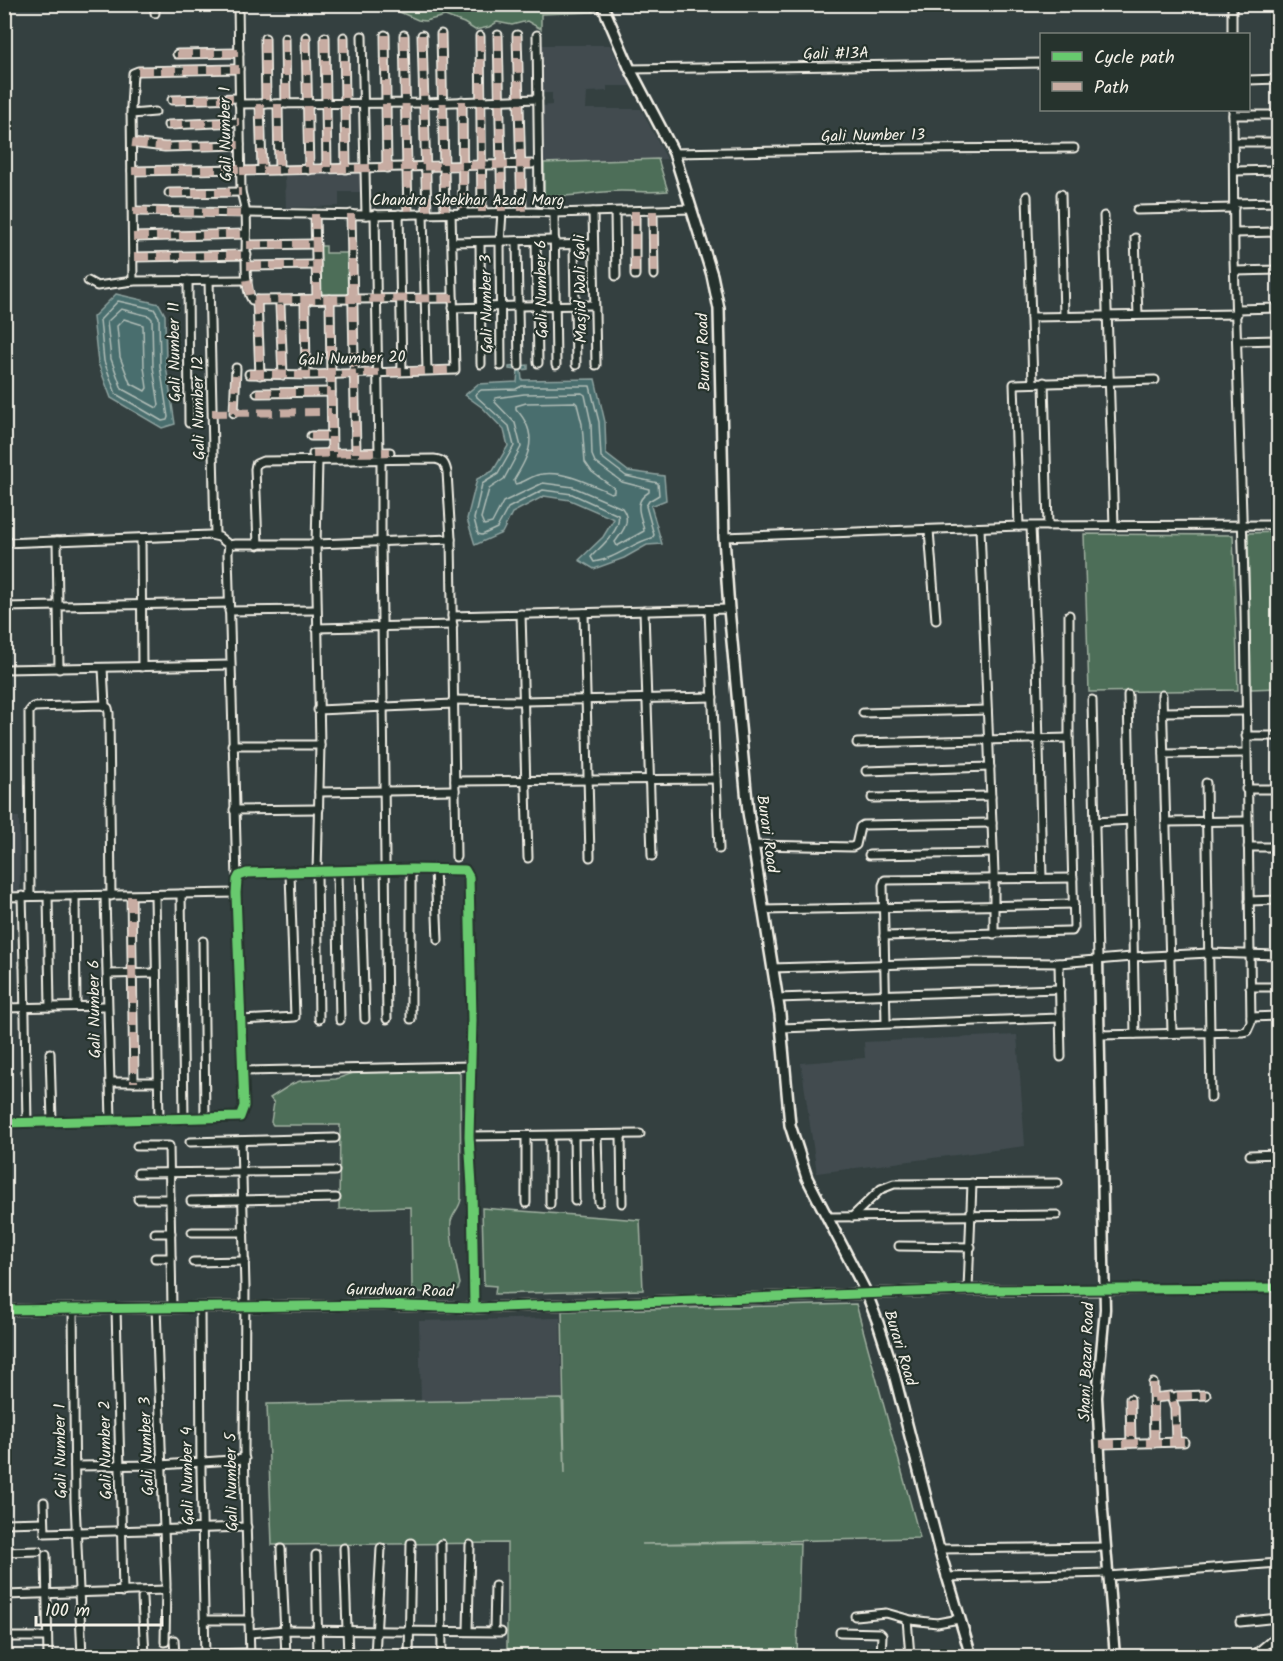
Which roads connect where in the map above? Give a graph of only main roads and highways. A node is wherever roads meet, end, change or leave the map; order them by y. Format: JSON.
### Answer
{"nodes":[{"id":1,"x":602,"y":4,"type":"edge"},
{"id":2,"x":971,"y":1656,"type":"edge"}],
"edges":[{"from":1,"to":2,"type":"main road","name":"Burari Road"}]}
